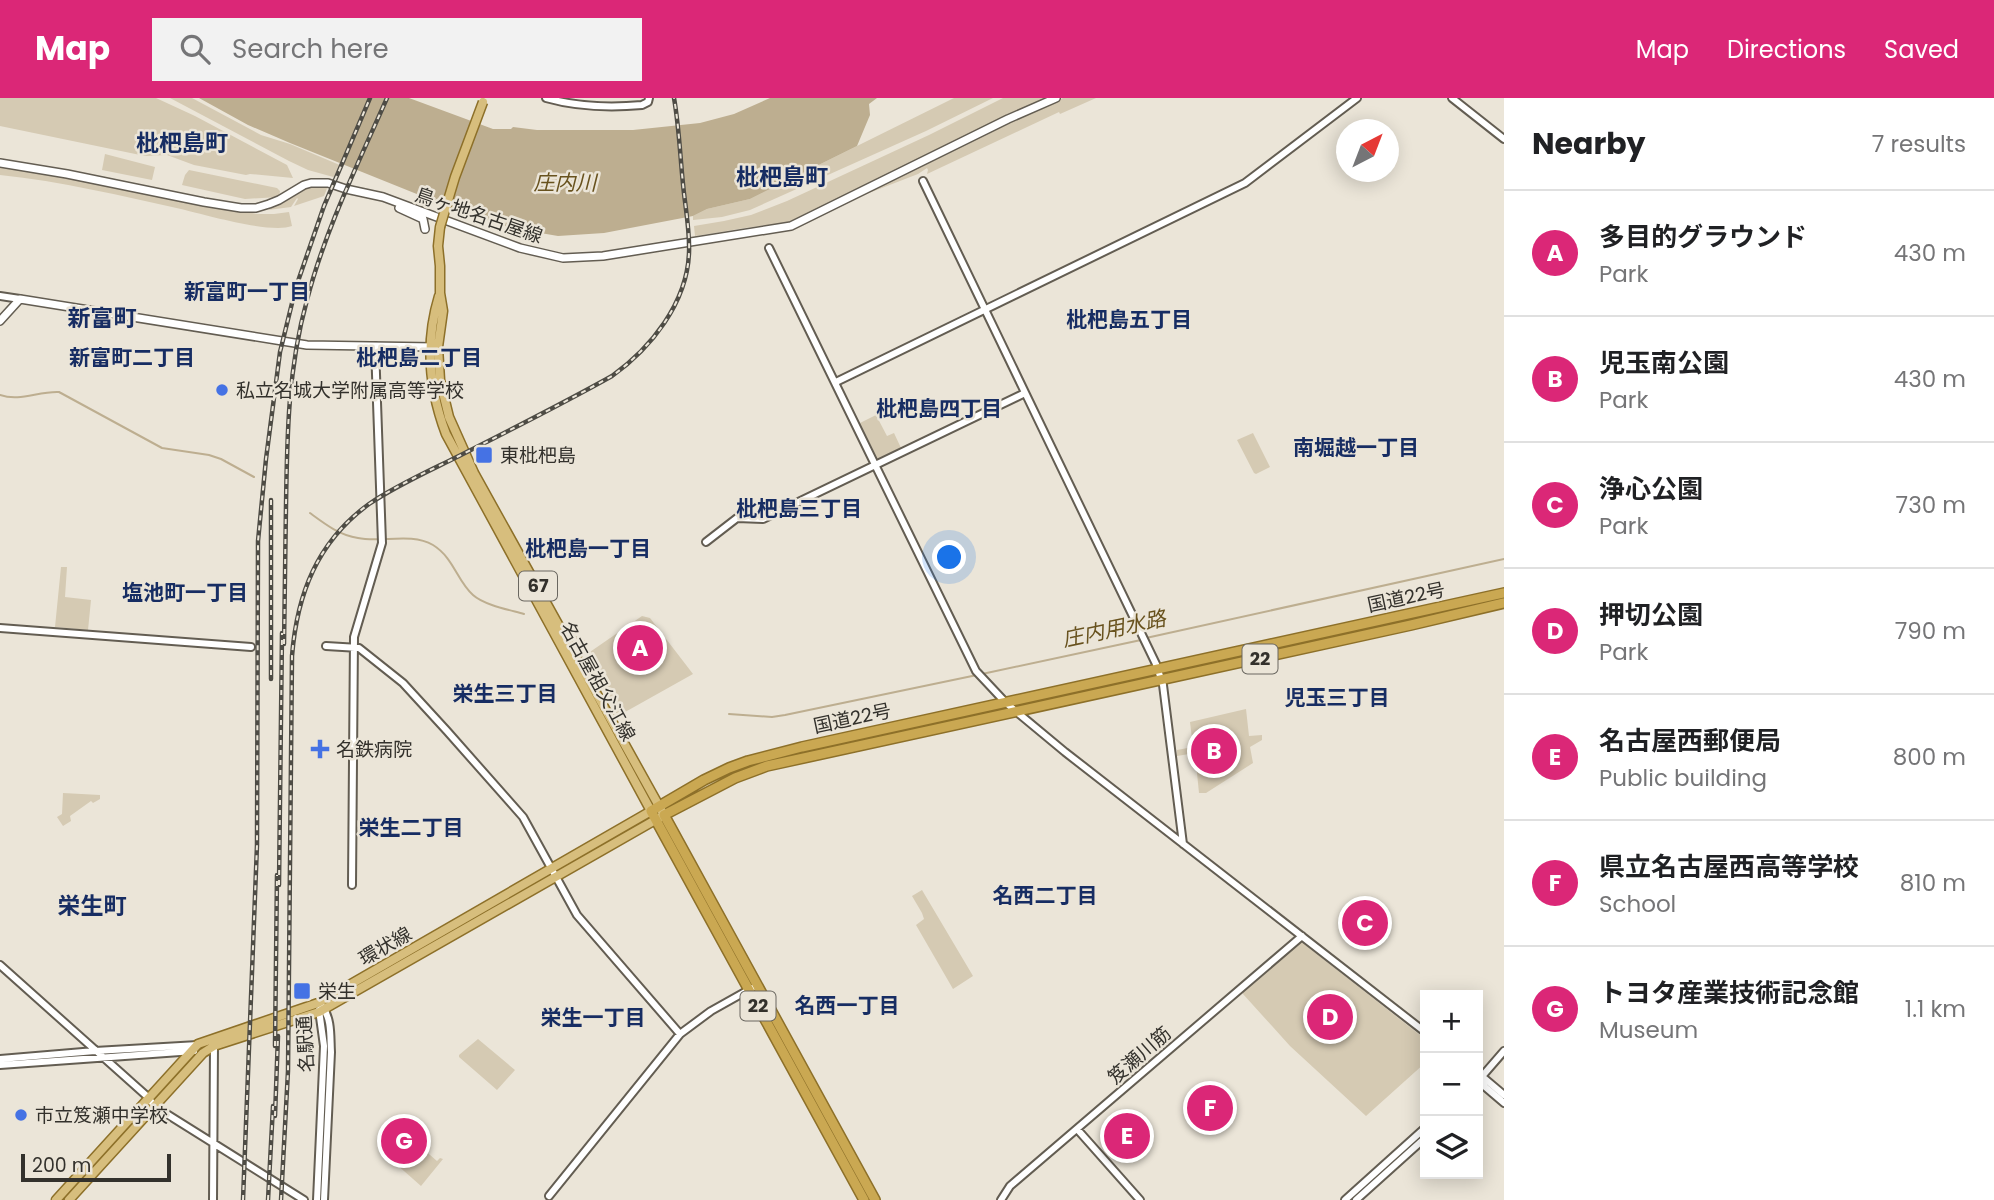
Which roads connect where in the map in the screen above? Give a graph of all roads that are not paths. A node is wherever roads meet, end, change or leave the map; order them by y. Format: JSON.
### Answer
{"nodes":[{"id":1,"x":546,"y":98,"type":"edge"},
{"id":2,"x":649,"y":98,"type":"edge"},
{"id":3,"x":1056,"y":98,"type":"edge"},
{"id":4,"x":1357,"y":98,"type":"edge"},
{"id":5,"x":1452,"y":98,"type":"edge"},
{"id":6,"x":484,"y":100,"type":"edge"},
{"id":7,"x":1504,"y":139,"type":"edge"},
{"id":8,"x":0,"y":163,"type":"edge"},
{"id":9,"x":923,"y":181,"type":"dead end"},
{"id":10,"x":395,"y":202,"type":"junction"},
{"id":11,"x":425,"y":229,"type":"dead end"},
{"id":12,"x":769,"y":248,"type":"dead end"},
{"id":13,"x":0,"y":296,"type":"edge"},
{"id":14,"x":20,"y":299,"type":"junction"},
{"id":15,"x":985,"y":310,"type":"junction"},
{"id":16,"x":0,"y":321,"type":"edge"},
{"id":17,"x":375,"y":346,"type":"junction"},
{"id":18,"x":434,"y":347,"type":"junction"},
{"id":19,"x":835,"y":382,"type":"junction"},
{"id":20,"x":1025,"y":393,"type":"junction"},
{"id":21,"x":875,"y":465,"type":"junction"},
{"id":22,"x":706,"y":542,"type":"dead end"},
{"id":23,"x":1504,"y":595,"type":"edge"},
{"id":24,"x":1504,"y":603,"type":"edge"},
{"id":25,"x":0,"y":628,"type":"edge"},
{"id":26,"x":326,"y":646,"type":"dead end"},
{"id":27,"x":251,"y":647,"type":"dead end"},
{"id":28,"x":354,"y":647,"type":"junction"},
{"id":29,"x":1158,"y":669,"type":"junction"},
{"id":30,"x":1161,"y":680,"type":"junction"},
{"id":31,"x":1006,"y":703,"type":"junction"},
{"id":32,"x":1016,"y":712,"type":"junction"},
{"id":33,"x":657,"y":813,"type":"junction"},
{"id":34,"x":1183,"y":844,"type":"junction"},
{"id":35,"x":554,"y":872,"type":"junction"},
{"id":36,"x":352,"y":885,"type":"dead end"},
{"id":37,"x":1302,"y":936,"type":"junction"},
{"id":38,"x":0,"y":965,"type":"edge"},
{"id":39,"x":753,"y":988,"type":"junction"},
{"id":40,"x":321,"y":1008,"type":"junction"},
{"id":41,"x":1420,"y":1028,"type":"edge"},
{"id":42,"x":680,"y":1034,"type":"junction"},
{"id":43,"x":214,"y":1046,"type":"junction"},
{"id":44,"x":198,"y":1049,"type":"junction"},
{"id":45,"x":95,"y":1051,"type":"junction"},
{"id":46,"x":1504,"y":1051,"type":"edge"},
{"id":47,"x":103,"y":1057,"type":"junction"},
{"id":48,"x":0,"y":1059,"type":"edge"},
{"id":49,"x":0,"y":1065,"type":"edge"},
{"id":50,"x":1483,"y":1076,"type":"edge"},
{"id":51,"x":1483,"y":1081,"type":"edge"},
{"id":52,"x":1483,"y":1082,"type":"edge"},
{"id":53,"x":1504,"y":1095,"type":"edge"},
{"id":54,"x":151,"y":1102,"type":"junction"},
{"id":55,"x":1504,"y":1103,"type":"edge"},
{"id":56,"x":1077,"y":1129,"type":"junction"},
{"id":57,"x":1420,"y":1132,"type":"edge"},
{"id":58,"x":1420,"y":1142,"type":"edge"},
{"id":59,"x":213,"y":1143,"type":"junction"},
{"id":60,"x":549,"y":1196,"type":"dead end"},
{"id":61,"x":56,"y":1200,"type":"edge"},
{"id":62,"x":69,"y":1200,"type":"edge"},
{"id":63,"x":213,"y":1200,"type":"edge"},
{"id":64,"x":304,"y":1200,"type":"edge"},
{"id":65,"x":317,"y":1200,"type":"edge"},
{"id":66,"x":324,"y":1200,"type":"edge"},
{"id":67,"x":864,"y":1200,"type":"edge"},
{"id":68,"x":875,"y":1200,"type":"edge"},
{"id":69,"x":1001,"y":1200,"type":"edge"},
{"id":70,"x":1140,"y":1200,"type":"edge"},
{"id":71,"x":1345,"y":1200,"type":"edge"},
{"id":72,"x":1356,"y":1200,"type":"edge"}],
"edges":[{"from":1,"to":2,"type":"street"},
{"from":3,"to":10,"type":"main road","name":"鳥ヶ地名古屋線"},
{"from":4,"to":15,"type":"street"},
{"from":5,"to":7,"type":"street"},
{"from":6,"to":18,"type":"main road","name":"名古屋祖父江線","number":"67","bridge":true},
{"from":8,"to":10,"type":"main road","name":"鳥ヶ地名古屋線"},
{"from":9,"to":15,"type":"street"},
{"from":10,"to":11,"type":"main road"},
{"from":12,"to":19,"type":"street"},
{"from":13,"to":14,"type":"street"},
{"from":14,"to":16,"type":"main road"},
{"from":14,"to":17,"type":"main road"},
{"from":15,"to":19,"type":"street"},
{"from":15,"to":20,"type":"street"},
{"from":17,"to":18,"type":"main road"},
{"from":17,"to":28,"type":"street"},
{"from":18,"to":33,"type":"main road","name":"名古屋祖父江線","number":"67"},
{"from":19,"to":21,"type":"street"},
{"from":20,"to":21,"type":"street"},
{"from":20,"to":29,"type":"street"},
{"from":21,"to":22,"type":"street"},
{"from":21,"to":31,"type":"street"},
{"from":23,"to":29,"type":"highway","name":"国道22号","number":"22"},
{"from":24,"to":30,"type":"highway","name":"国道22号","number":"22"},
{"from":25,"to":27,"type":"street"},
{"from":26,"to":28,"type":"street"},
{"from":28,"to":35,"type":"street"},
{"from":28,"to":36,"type":"street"},
{"from":29,"to":30,"type":"street"},
{"from":29,"to":31,"type":"highway","name":"国道22号","number":"22"},
{"from":30,"to":32,"type":"highway","name":"国道22号","number":"22"},
{"from":30,"to":34,"type":"street"},
{"from":31,"to":32,"type":"street"},
{"from":31,"to":33,"type":"highway","name":"国道22号","number":"22"},
{"from":32,"to":33,"type":"highway","name":"国道22号","number":"22"},
{"from":32,"to":34,"type":"street"},
{"from":33,"to":35,"type":"main road","name":"環状線"},
{"from":33,"to":39,"type":"highway","number":"22"},
{"from":34,"to":37,"type":"street"},
{"from":35,"to":40,"type":"main road","name":"環状線"},
{"from":35,"to":42,"type":"street"},
{"from":37,"to":41,"type":"street"},
{"from":37,"to":56,"type":"street","name":"笈瀬川筋"},
{"from":38,"to":45,"type":"street"},
{"from":39,"to":42,"type":"street"},
{"from":39,"to":67,"type":"highway","number":"22"},
{"from":39,"to":68,"type":"highway","number":"22"},
{"from":40,"to":43,"type":"main road","name":"環状線"},
{"from":40,"to":44,"type":"main road","name":"環状線"},
{"from":40,"to":65,"type":"street","name":"名駅通"},
{"from":40,"to":66,"type":"street","name":"名駅通"},
{"from":42,"to":60,"type":"street"},
{"from":43,"to":44,"type":"main road","name":"環状線"},
{"from":43,"to":59,"type":"street"},
{"from":44,"to":45,"type":"street"},
{"from":44,"to":47,"type":"street"},
{"from":44,"to":54,"type":"main road","name":"環状線"},
{"from":45,"to":47,"type":"street"},
{"from":45,"to":48,"type":"street"},
{"from":46,"to":50,"type":"street"},
{"from":47,"to":49,"type":"street"},
{"from":47,"to":54,"type":"street"},
{"from":51,"to":53,"type":"street"},
{"from":52,"to":55,"type":"street"},
{"from":54,"to":59,"type":"street"},
{"from":54,"to":61,"type":"main road","name":"環状線"},
{"from":54,"to":62,"type":"main road","name":"環状線"},
{"from":56,"to":69,"type":"street","name":"笈瀬川筋"},
{"from":56,"to":70,"type":"street"},
{"from":57,"to":71,"type":"street"},
{"from":58,"to":72,"type":"street"},
{"from":59,"to":63,"type":"street"},
{"from":59,"to":64,"type":"street"}]}
